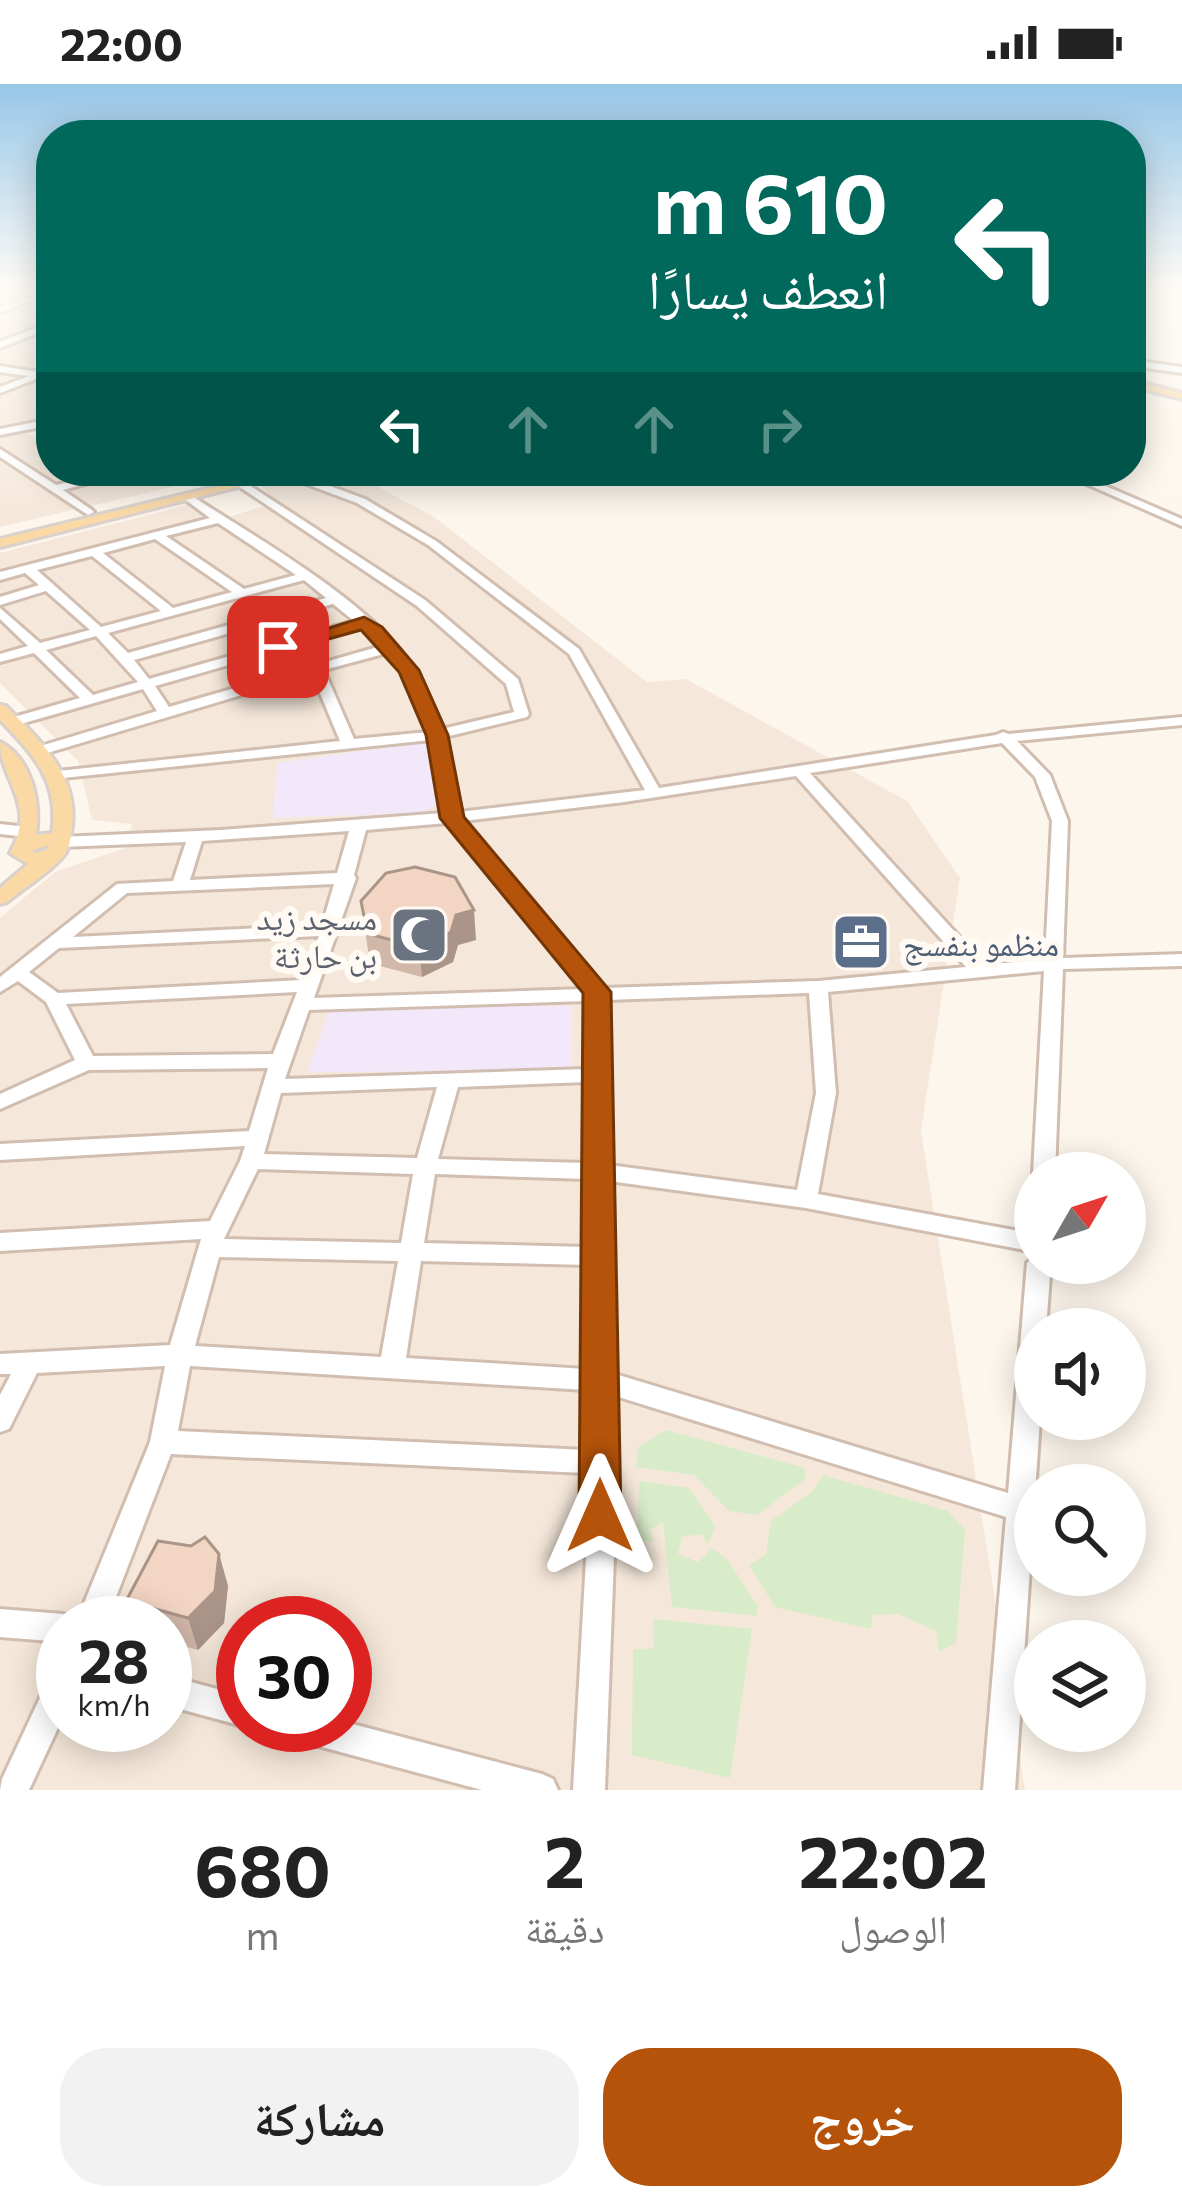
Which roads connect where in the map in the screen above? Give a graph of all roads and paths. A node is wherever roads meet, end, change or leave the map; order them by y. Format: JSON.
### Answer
{"nodes":[{"id":1,"x":0,"y":370,"type":"edge"},
{"id":2,"x":36,"y":375,"type":"edge"},
{"id":3,"x":36,"y":379,"type":"edge"},
{"id":4,"x":1146,"y":384,"type":"edge"},
{"id":5,"x":0,"y":390,"type":"edge"},
{"id":6,"x":1182,"y":393,"type":"edge"},
{"id":7,"x":0,"y":420,"type":"edge"},
{"id":8,"x":36,"y":425,"type":"edge"},
{"id":9,"x":22,"y":427,"type":"junction"},
{"id":10,"x":0,"y":432,"type":"edge"},
{"id":11,"x":0,"y":452,"type":"edge"},
{"id":12,"x":36,"y":469,"type":"edge"},
{"id":13,"x":29,"y":471,"type":"junction"},
{"id":14,"x":36,"y":476,"type":"edge"},
{"id":15,"x":50,"y":486,"type":"edge"},
{"id":16,"x":66,"y":486,"type":"edge"},
{"id":17,"x":193,"y":486,"type":"edge"},
{"id":18,"x":234,"y":486,"type":"edge"},
{"id":19,"x":245,"y":486,"type":"edge"},
{"id":20,"x":323,"y":486,"type":"edge"},
{"id":21,"x":1097,"y":486,"type":"edge"},
{"id":22,"x":54,"y":489,"type":"junction"},
{"id":23,"x":188,"y":498,"type":"junction"},
{"id":24,"x":88,"y":512,"type":"junction"},
{"id":25,"x":219,"y":519,"type":"junction"},
{"id":26,"x":1182,"y":523,"type":"edge"},
{"id":27,"x":0,"y":534,"type":"edge"},
{"id":28,"x":157,"y":536,"type":"junction"},
{"id":29,"x":0,"y":543,"type":"edge"},
{"id":30,"x":94,"y":551,"type":"junction"},
{"id":31,"x":28,"y":568,"type":"junction"},
{"id":32,"x":0,"y":576,"type":"edge"},
{"id":33,"x":306,"y":577,"type":"junction"},
{"id":34,"x":49,"y":586,"type":"junction"},
{"id":35,"x":242,"y":593,"type":"junction"},
{"id":36,"x":334,"y":599,"type":"junction"},
{"id":37,"x":0,"y":601,"type":"edge"},
{"id":38,"x":0,"y":612,"type":"edge"},
{"id":39,"x":170,"y":613,"type":"junction"},
{"id":40,"x":364,"y":622,"type":"junction"},
{"id":41,"x":99,"y":631,"type":"junction"},
{"id":42,"x":38,"y":647,"type":"junction"},
{"id":43,"x":387,"y":649,"type":"junction"},
{"id":44,"x":0,"y":658,"type":"edge"},
{"id":45,"x":124,"y":658,"type":"junction"},
{"id":46,"x":316,"y":668,"type":"junction"},
{"id":47,"x":149,"y":683,"type":"junction"},
{"id":48,"x":90,"y":700,"type":"junction"},
{"id":49,"x":165,"y":712,"type":"junction"},
{"id":50,"x":6,"y":716,"type":"edge"},
{"id":51,"x":1182,"y":721,"type":"edge"},
{"id":52,"x":437,"y":735,"type":"junction"},
{"id":53,"x":1003,"y":736,"type":"junction"},
{"id":54,"x":349,"y":744,"type":"junction"},
{"id":55,"x":0,"y":747,"type":"edge"},
{"id":56,"x":39,"y":751,"type":"junction"},
{"id":57,"x":799,"y":770,"type":"junction"},
{"id":58,"x":58,"y":776,"type":"junction"},
{"id":59,"x":655,"y":792,"type":"junction"},
{"id":60,"x":452,"y":818,"type":"junction"},
{"id":61,"x":359,"y":825,"type":"junction"},
{"id":62,"x":0,"y":830,"type":"edge"},
{"id":63,"x":196,"y":835,"type":"junction"},
{"id":64,"x":25,"y":844,"type":"junction"},
{"id":65,"x":54,"y":849,"type":"junction"},
{"id":66,"x":346,"y":878,"type":"junction"},
{"id":67,"x":0,"y":883,"type":"edge"},
{"id":68,"x":180,"y":885,"type":"junction"},
{"id":69,"x":0,"y":898,"type":"edge"},
{"id":70,"x":330,"y":931,"type":"junction"},
{"id":71,"x":54,"y":943,"type":"junction"},
{"id":72,"x":1182,"y":960,"type":"edge"},
{"id":73,"x":1053,"y":964,"type":"junction"},
{"id":74,"x":980,"y":971,"type":"junction"},
{"id":75,"x":17,"y":972,"type":"junction"},
{"id":76,"x":0,"y":986,"type":"edge"},
{"id":77,"x":818,"y":987,"type":"junction"},
{"id":78,"x":597,"y":992,"type":"junction"},
{"id":79,"x":307,"y":994,"type":"junction"},
{"id":80,"x":54,"y":999,"type":"junction"},
{"id":81,"x":280,"y":1061,"type":"junction"},
{"id":82,"x":86,"y":1064,"type":"junction"},
{"id":83,"x":598,"y":1075,"type":"junction"},
{"id":84,"x":450,"y":1079,"type":"junction"},
{"id":85,"x":272,"y":1086,"type":"junction"},
{"id":86,"x":0,"y":1102,"type":"edge"},
{"id":87,"x":253,"y":1149,"type":"junction"},
{"id":88,"x":0,"y":1152,"type":"edge"},
{"id":89,"x":1045,"y":1152,"type":"edge"},
{"id":90,"x":425,"y":1166,"type":"junction"},
{"id":91,"x":597,"y":1171,"type":"junction"},
{"id":92,"x":806,"y":1200,"type":"junction"},
{"id":93,"x":214,"y":1239,"type":"junction"},
{"id":94,"x":1014,"y":1239,"type":"edge"},
{"id":95,"x":0,"y":1242,"type":"edge"},
{"id":96,"x":410,"y":1254,"type":"junction"},
{"id":97,"x":598,"y":1256,"type":"junction"},
{"id":98,"x":1037,"y":1284,"type":"edge"},
{"id":99,"x":180,"y":1355,"type":"junction"},
{"id":100,"x":28,"y":1363,"type":"junction"},
{"id":101,"x":0,"y":1364,"type":"edge"},
{"id":102,"x":392,"y":1365,"type":"junction"},
{"id":103,"x":598,"y":1380,"type":"junction"},
{"id":104,"x":0,"y":1421,"type":"edge"},
{"id":105,"x":163,"y":1442,"type":"junction"},
{"id":106,"x":600,"y":1462,"type":"junction"},
{"id":107,"x":1021,"y":1464,"type":"edge"},
{"id":108,"x":1014,"y":1507,"type":"edge"},
{"id":109,"x":1014,"y":1555,"type":"edge"},
{"id":110,"x":102,"y":1596,"type":"edge"},
{"id":111,"x":0,"y":1623,"type":"edge"},
{"id":112,"x":36,"y":1626,"type":"edge"},
{"id":113,"x":36,"y":1741,"type":"edge"},
{"id":114,"x":372,"y":1745,"type":"edge"},
{"id":115,"x":13,"y":1790,"type":"edge"},
{"id":116,"x":542,"y":1790,"type":"edge"},
{"id":117,"x":590,"y":1790,"type":"edge"},
{"id":118,"x":999,"y":1790,"type":"edge"}],
"edges":[{"from":1,"to":2,"type":"street"},
{"from":3,"to":5,"type":"street"},
{"from":4,"to":6,"type":"main road"},
{"from":7,"to":9,"type":"street"},
{"from":8,"to":9,"type":"street"},
{"from":9,"to":10,"type":"street"},
{"from":11,"to":13,"type":"street"},
{"from":12,"to":13,"type":"street"},
{"from":13,"to":14,"type":"street"},
{"from":15,"to":22,"type":"street"},
{"from":16,"to":22,"type":"street"},
{"from":17,"to":24,"type":"main road"},
{"from":18,"to":23,"type":"main road"},
{"from":19,"to":52,"type":"street"},
{"from":20,"to":59,"type":"street"},
{"from":21,"to":26,"type":"street"},
{"from":22,"to":24,"type":"street"},
{"from":23,"to":25,"type":"street"},
{"from":23,"to":29,"type":"main road"},
{"from":24,"to":27,"type":"main road"},
{"from":25,"to":28,"type":"street"},
{"from":25,"to":33,"type":"street"},
{"from":28,"to":30,"type":"street"},
{"from":28,"to":35,"type":"street"},
{"from":30,"to":31,"type":"street"},
{"from":30,"to":39,"type":"street"},
{"from":31,"to":32,"type":"street"},
{"from":31,"to":34,"type":"street"},
{"from":33,"to":35,"type":"street"},
{"from":33,"to":36,"type":"street"},
{"from":34,"to":37,"type":"street"},
{"from":34,"to":41,"type":"street"},
{"from":35,"to":39,"type":"street"},
{"from":36,"to":40,"type":"street"},
{"from":36,"to":45,"type":"street"},
{"from":38,"to":42,"type":"street"},
{"from":39,"to":41,"type":"street"},
{"from":40,"to":43,"type":"street"},
{"from":40,"to":47,"type":"street"},
{"from":41,"to":42,"type":"street"},
{"from":41,"to":45,"type":"street"},
{"from":42,"to":44,"type":"street"},
{"from":42,"to":48,"type":"street"},
{"from":43,"to":46,"type":"street"},
{"from":43,"to":52,"type":"street"},
{"from":45,"to":47,"type":"street"},
{"from":46,"to":49,"type":"street"},
{"from":46,"to":54,"type":"street"},
{"from":47,"to":48,"type":"street"},
{"from":47,"to":49,"type":"street"},
{"from":48,"to":50,"type":"street"},
{"from":49,"to":56,"type":"street"},
{"from":50,"to":56,"type":"main road"},
{"from":51,"to":53,"type":"street"},
{"from":52,"to":54,"type":"street"},
{"from":52,"to":60,"type":"street"},
{"from":53,"to":57,"type":"street"},
{"from":53,"to":73,"type":"street"},
{"from":54,"to":58,"type":"street"},
{"from":55,"to":64,"type":"main road"},
{"from":56,"to":58,"type":"main road"},
{"from":57,"to":59,"type":"street"},
{"from":57,"to":74,"type":"street"},
{"from":58,"to":65,"type":"main road"},
{"from":59,"to":60,"type":"street"},
{"from":60,"to":61,"type":"street"},
{"from":60,"to":78,"type":"street"},
{"from":61,"to":63,"type":"street"},
{"from":61,"to":66,"type":"street"},
{"from":62,"to":64,"type":"street"},
{"from":63,"to":65,"type":"street"},
{"from":63,"to":68,"type":"street"},
{"from":64,"to":65,"type":"main road"},
{"from":64,"to":67,"type":"main road"},
{"from":65,"to":69,"type":"main road"},
{"from":66,"to":68,"type":"street"},
{"from":66,"to":70,"type":"street"},
{"from":68,"to":71,"type":"street"},
{"from":70,"to":71,"type":"street"},
{"from":70,"to":79,"type":"street"},
{"from":71,"to":75,"type":"street"},
{"from":72,"to":73,"type":"street"},
{"from":73,"to":74,"type":"street"},
{"from":73,"to":89,"type":"street"},
{"from":74,"to":77,"type":"street"},
{"from":75,"to":76,"type":"street"},
{"from":75,"to":80,"type":"street"},
{"from":77,"to":78,"type":"street"},
{"from":77,"to":92,"type":"street"},
{"from":78,"to":79,"type":"street"},
{"from":78,"to":83,"type":"street"},
{"from":79,"to":80,"type":"street"},
{"from":79,"to":81,"type":"street"},
{"from":80,"to":82,"type":"street"},
{"from":81,"to":82,"type":"street"},
{"from":81,"to":85,"type":"street"},
{"from":82,"to":86,"type":"street"},
{"from":83,"to":84,"type":"street"},
{"from":83,"to":91,"type":"street"},
{"from":84,"to":85,"type":"street"},
{"from":84,"to":90,"type":"street"},
{"from":85,"to":87,"type":"street"},
{"from":87,"to":88,"type":"street"},
{"from":87,"to":90,"type":"street"},
{"from":87,"to":93,"type":"street"},
{"from":90,"to":91,"type":"street"},
{"from":90,"to":96,"type":"street"},
{"from":91,"to":92,"type":"street"},
{"from":91,"to":97,"type":"street"},
{"from":92,"to":94,"type":"street"},
{"from":93,"to":95,"type":"street"},
{"from":93,"to":96,"type":"street"},
{"from":93,"to":99,"type":"street"},
{"from":96,"to":97,"type":"street"},
{"from":96,"to":102,"type":"street"},
{"from":97,"to":103,"type":"street"},
{"from":98,"to":107,"type":"street"},
{"from":99,"to":100,"type":"street"},
{"from":99,"to":102,"type":"street"},
{"from":99,"to":105,"type":"street"},
{"from":100,"to":101,"type":"street"},
{"from":100,"to":104,"type":"street"},
{"from":102,"to":103,"type":"street"},
{"from":103,"to":106,"type":"street"},
{"from":103,"to":108,"type":"street"},
{"from":105,"to":106,"type":"street"},
{"from":105,"to":110,"type":"street"},
{"from":106,"to":117,"type":"street"},
{"from":109,"to":118,"type":"street"},
{"from":111,"to":112,"type":"street"},
{"from":113,"to":115,"type":"street"},
{"from":114,"to":116,"type":"street"}]}
